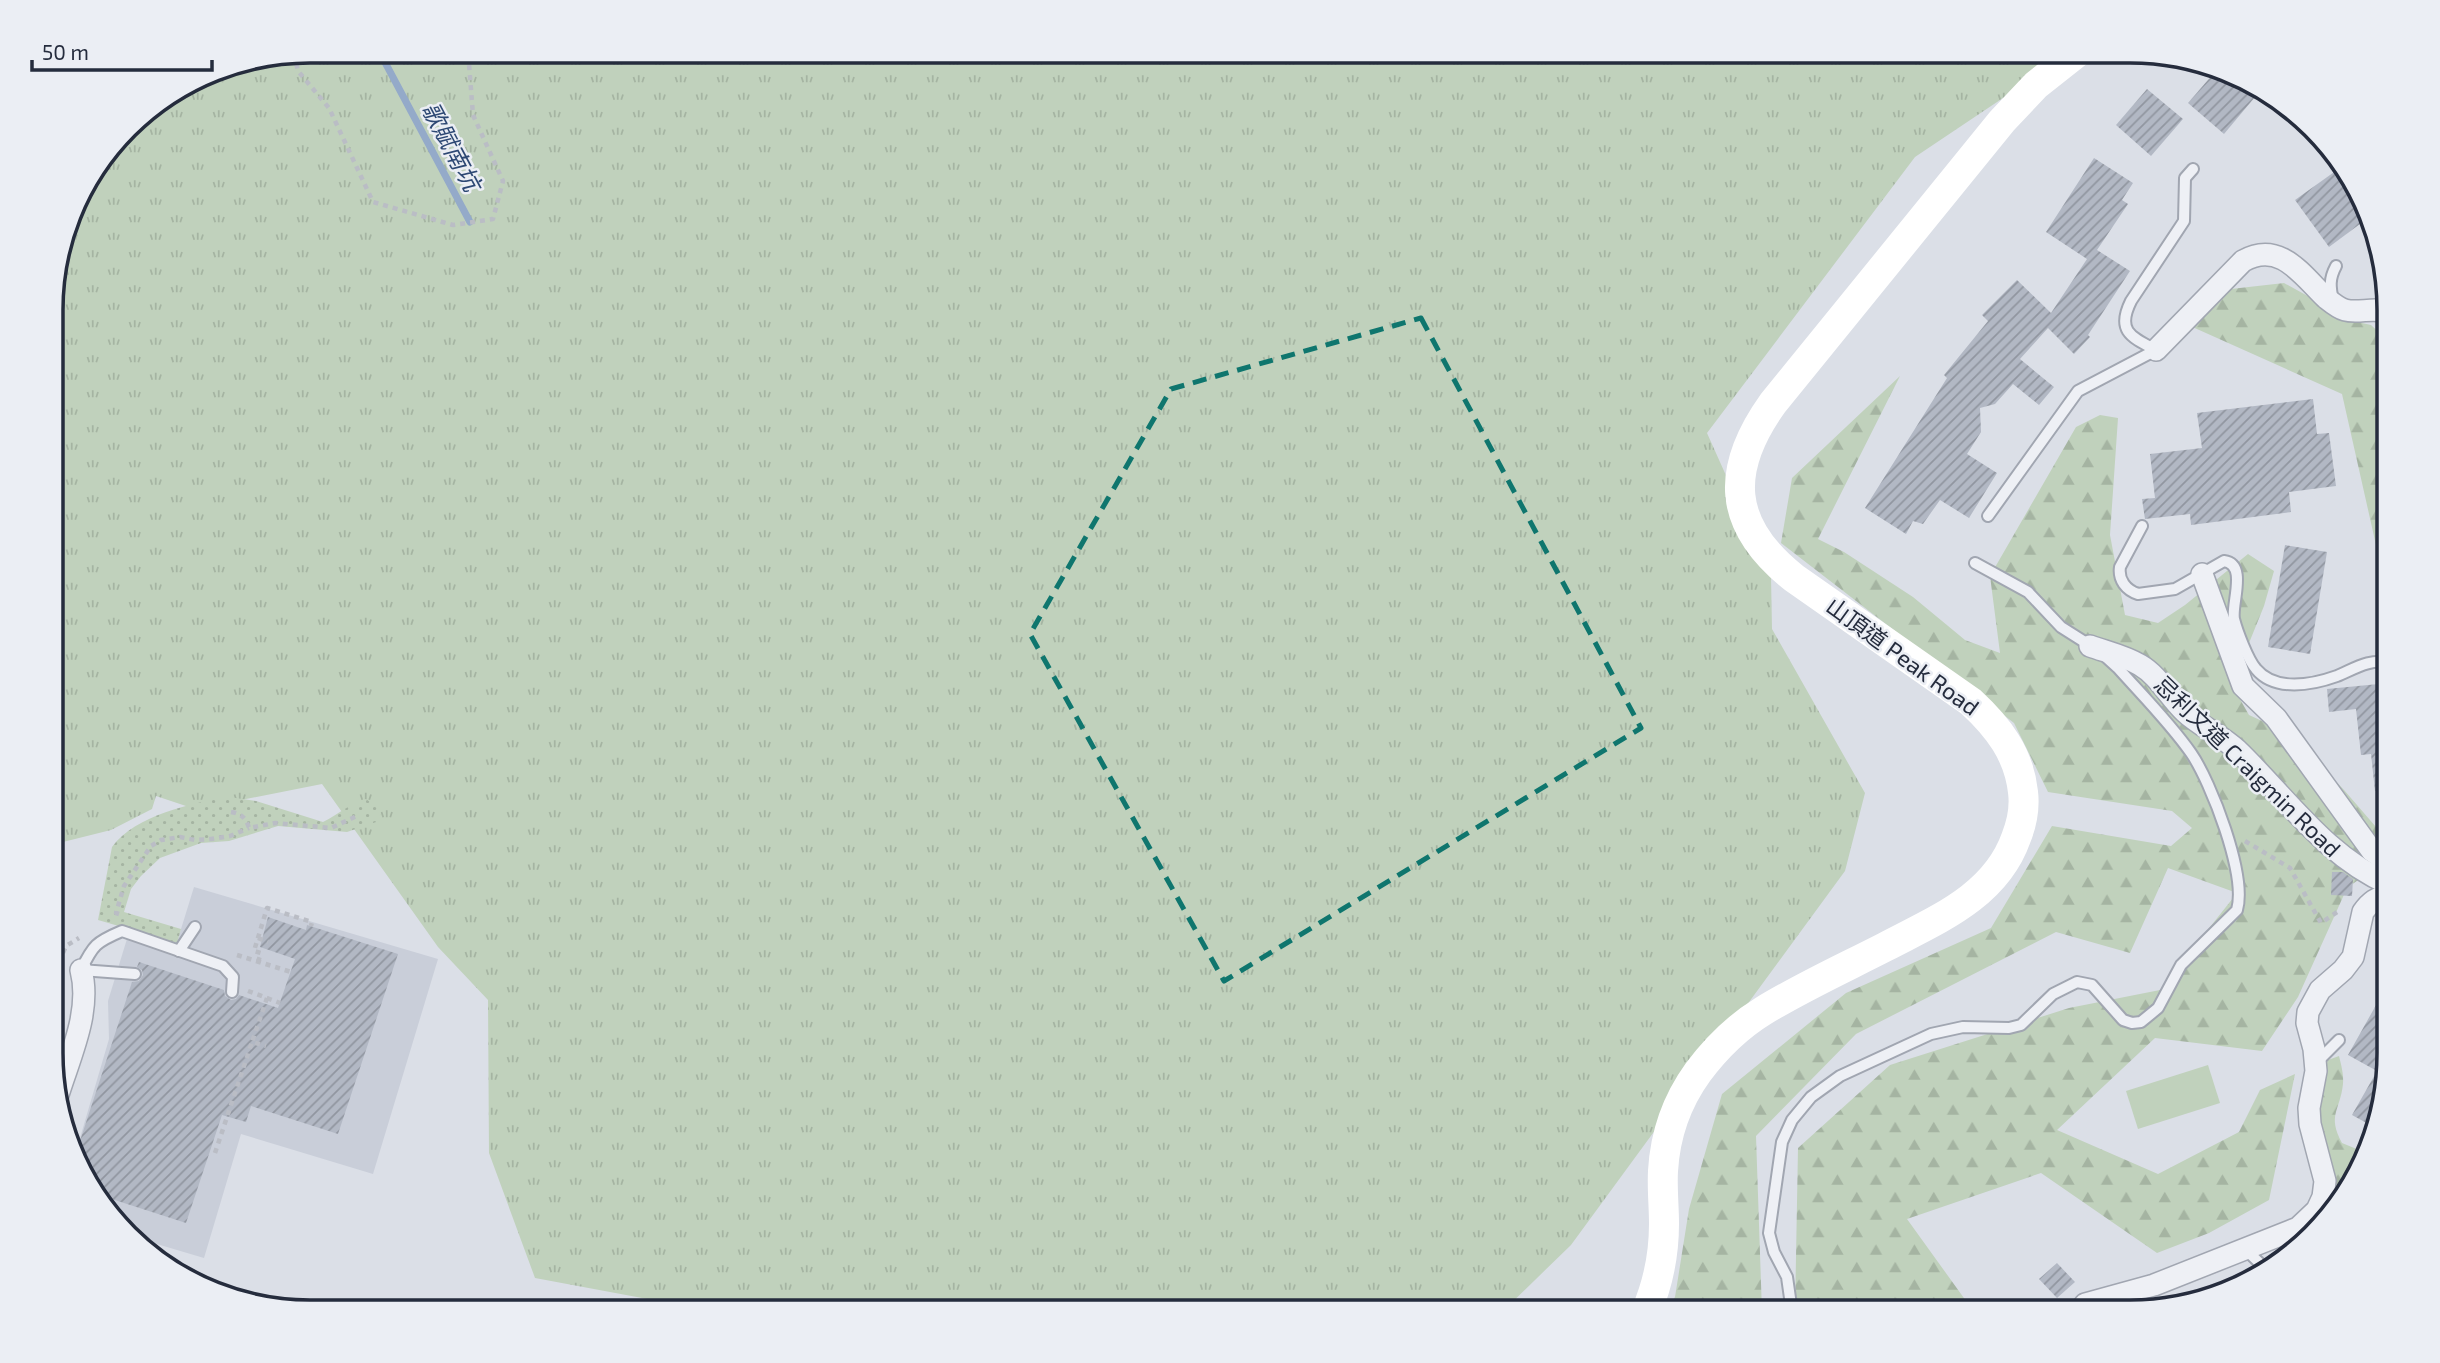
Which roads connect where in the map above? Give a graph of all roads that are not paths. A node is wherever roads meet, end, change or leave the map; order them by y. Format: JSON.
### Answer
{"nodes":[{"id":1,"x":2064,"y":63,"type":"edge"},
{"id":2,"x":2193,"y":169,"type":"dead end"},
{"id":3,"x":2336,"y":266,"type":"dead end"},
{"id":4,"x":2333,"y":304,"type":"junction"},
{"id":5,"x":2376,"y":310,"type":"edge"},
{"id":6,"x":2156,"y":350,"type":"junction"},
{"id":7,"x":1988,"y":516,"type":"dead end"},
{"id":8,"x":2142,"y":526,"type":"dead end"},
{"id":9,"x":1975,"y":563,"type":"dead end"},
{"id":10,"x":2202,"y":574,"type":"junction"},
{"id":11,"x":2090,"y":646,"type":"junction"},
{"id":12,"x":2376,"y":661,"type":"edge"},
{"id":13,"x":2377,"y":854,"type":"edge"},
{"id":14,"x":2377,"y":878,"type":"edge"},
{"id":15,"x":2377,"y":899,"type":"edge"},
{"id":16,"x":195,"y":928,"type":"dead end"},
{"id":17,"x":179,"y":951,"type":"junction"},
{"id":18,"x":81,"y":970,"type":"junction"},
{"id":19,"x":135,"y":974,"type":"dead end"},
{"id":20,"x":235,"y":990,"type":"road end"},
{"id":21,"x":2339,"y":1040,"type":"dead end"},
{"id":22,"x":2316,"y":1063,"type":"junction"},
{"id":23,"x":64,"y":1073,"type":"edge"},
{"id":24,"x":2245,"y":1249,"type":"junction"},
{"id":25,"x":2259,"y":1263,"type":"edge"},
{"id":26,"x":1651,"y":1300,"type":"edge"},
{"id":27,"x":1790,"y":1300,"type":"edge"},
{"id":28,"x":2100,"y":1300,"type":"edge"}],
"edges":[{"from":1,"to":26,"type":"main road","name":"山頂道 Peak Road"},
{"from":2,"to":6,"type":"lane"},
{"from":3,"to":4,"type":"lane"},
{"from":4,"to":5,"type":"street"},
{"from":4,"to":6,"type":"street"},
{"from":6,"to":7,"type":"lane"},
{"from":8,"to":10,"type":"lane"},
{"from":9,"to":11,"type":"lane"},
{"from":10,"to":12,"type":"lane"},
{"from":10,"to":13,"type":"street"},
{"from":11,"to":14,"type":"street","name":"忌利文道 Craigmin Road"},
{"from":11,"to":27,"type":"lane","name":"忌利文道 Craigmin Road"},
{"from":15,"to":22,"type":"street"},
{"from":16,"to":17,"type":"lane"},
{"from":17,"to":18,"type":"lane"},
{"from":17,"to":20,"type":"lane"},
{"from":18,"to":19,"type":"lane"},
{"from":18,"to":23,"type":"street"},
{"from":21,"to":22,"type":"lane"},
{"from":22,"to":24,"type":"street"},
{"from":24,"to":25,"type":"lane"},
{"from":24,"to":28,"type":"street"}]}
